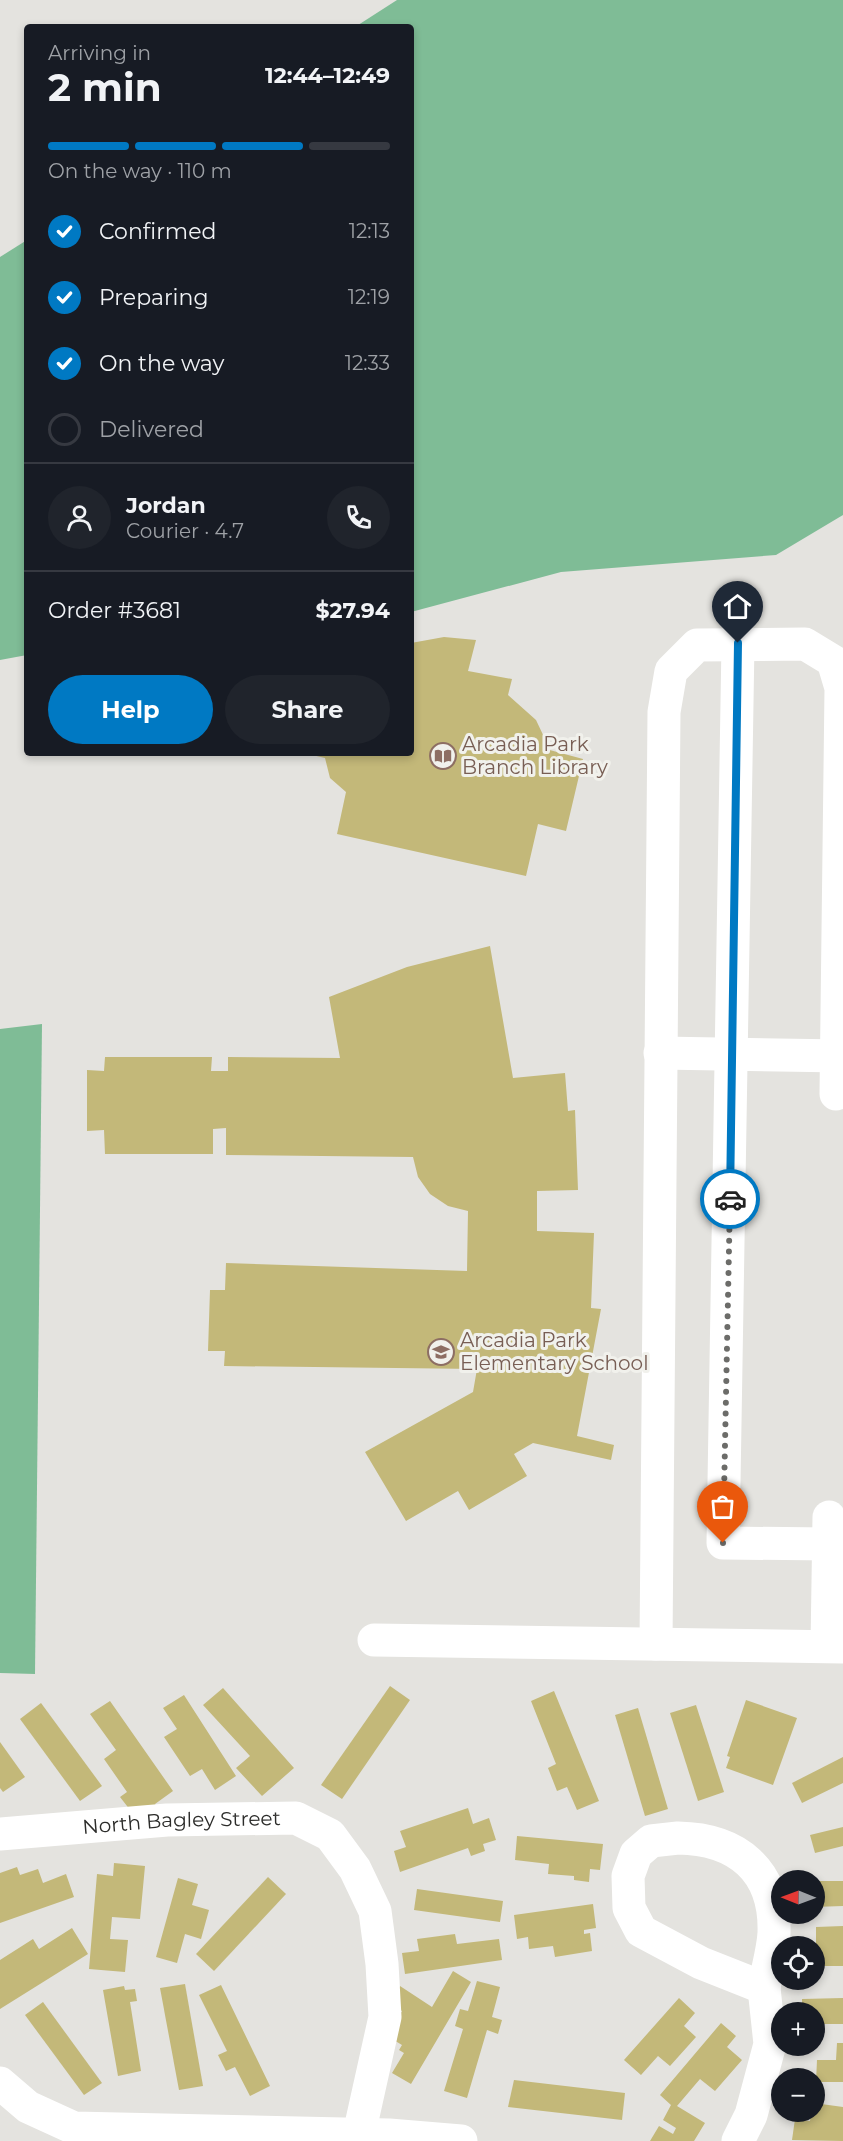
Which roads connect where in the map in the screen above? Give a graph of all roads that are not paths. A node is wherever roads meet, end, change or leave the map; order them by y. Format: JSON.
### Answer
{"nodes":[{"id":1,"x":738,"y":643,"type":"junction"},
{"id":2,"x":660,"y":1053,"type":"junction"},
{"id":3,"x":733,"y":1055,"type":"junction"},
{"id":4,"x":840,"y":1056,"type":"edge"},
{"id":5,"x":836,"y":1094,"type":"dead end"},
{"id":6,"x":374,"y":1640,"type":"dead end"},
{"id":7,"x":656,"y":1644,"type":"junction"},
{"id":8,"x":835,"y":1647,"type":"edge"},
{"id":9,"x":0,"y":1834,"type":"edge"},
{"id":10,"x":764,"y":1988,"type":"junction"},
{"id":11,"x":0,"y":2083,"type":"edge"},
{"id":12,"x":360,"y":2134,"type":"junction"},
{"id":13,"x":461,"y":2141,"type":"edge"},
{"id":14,"x":738,"y":2141,"type":"edge"}],
"edges":[{"from":1,"to":2,"type":"street"},
{"from":1,"to":3,"type":"street"},
{"from":1,"to":4,"type":"street"},
{"from":2,"to":3,"type":"street"},
{"from":2,"to":7,"type":"street"},
{"from":3,"to":4,"type":"street"},
{"from":3,"to":8,"type":"street"},
{"from":4,"to":5,"type":"street"},
{"from":6,"to":7,"type":"street"},
{"from":7,"to":8,"type":"street"},
{"from":9,"to":12,"type":"street","name":"North Bagley Street"},
{"from":10,"to":10,"type":"street"},
{"from":10,"to":14,"type":"street"},
{"from":11,"to":12,"type":"street"},
{"from":12,"to":13,"type":"street"}]}
